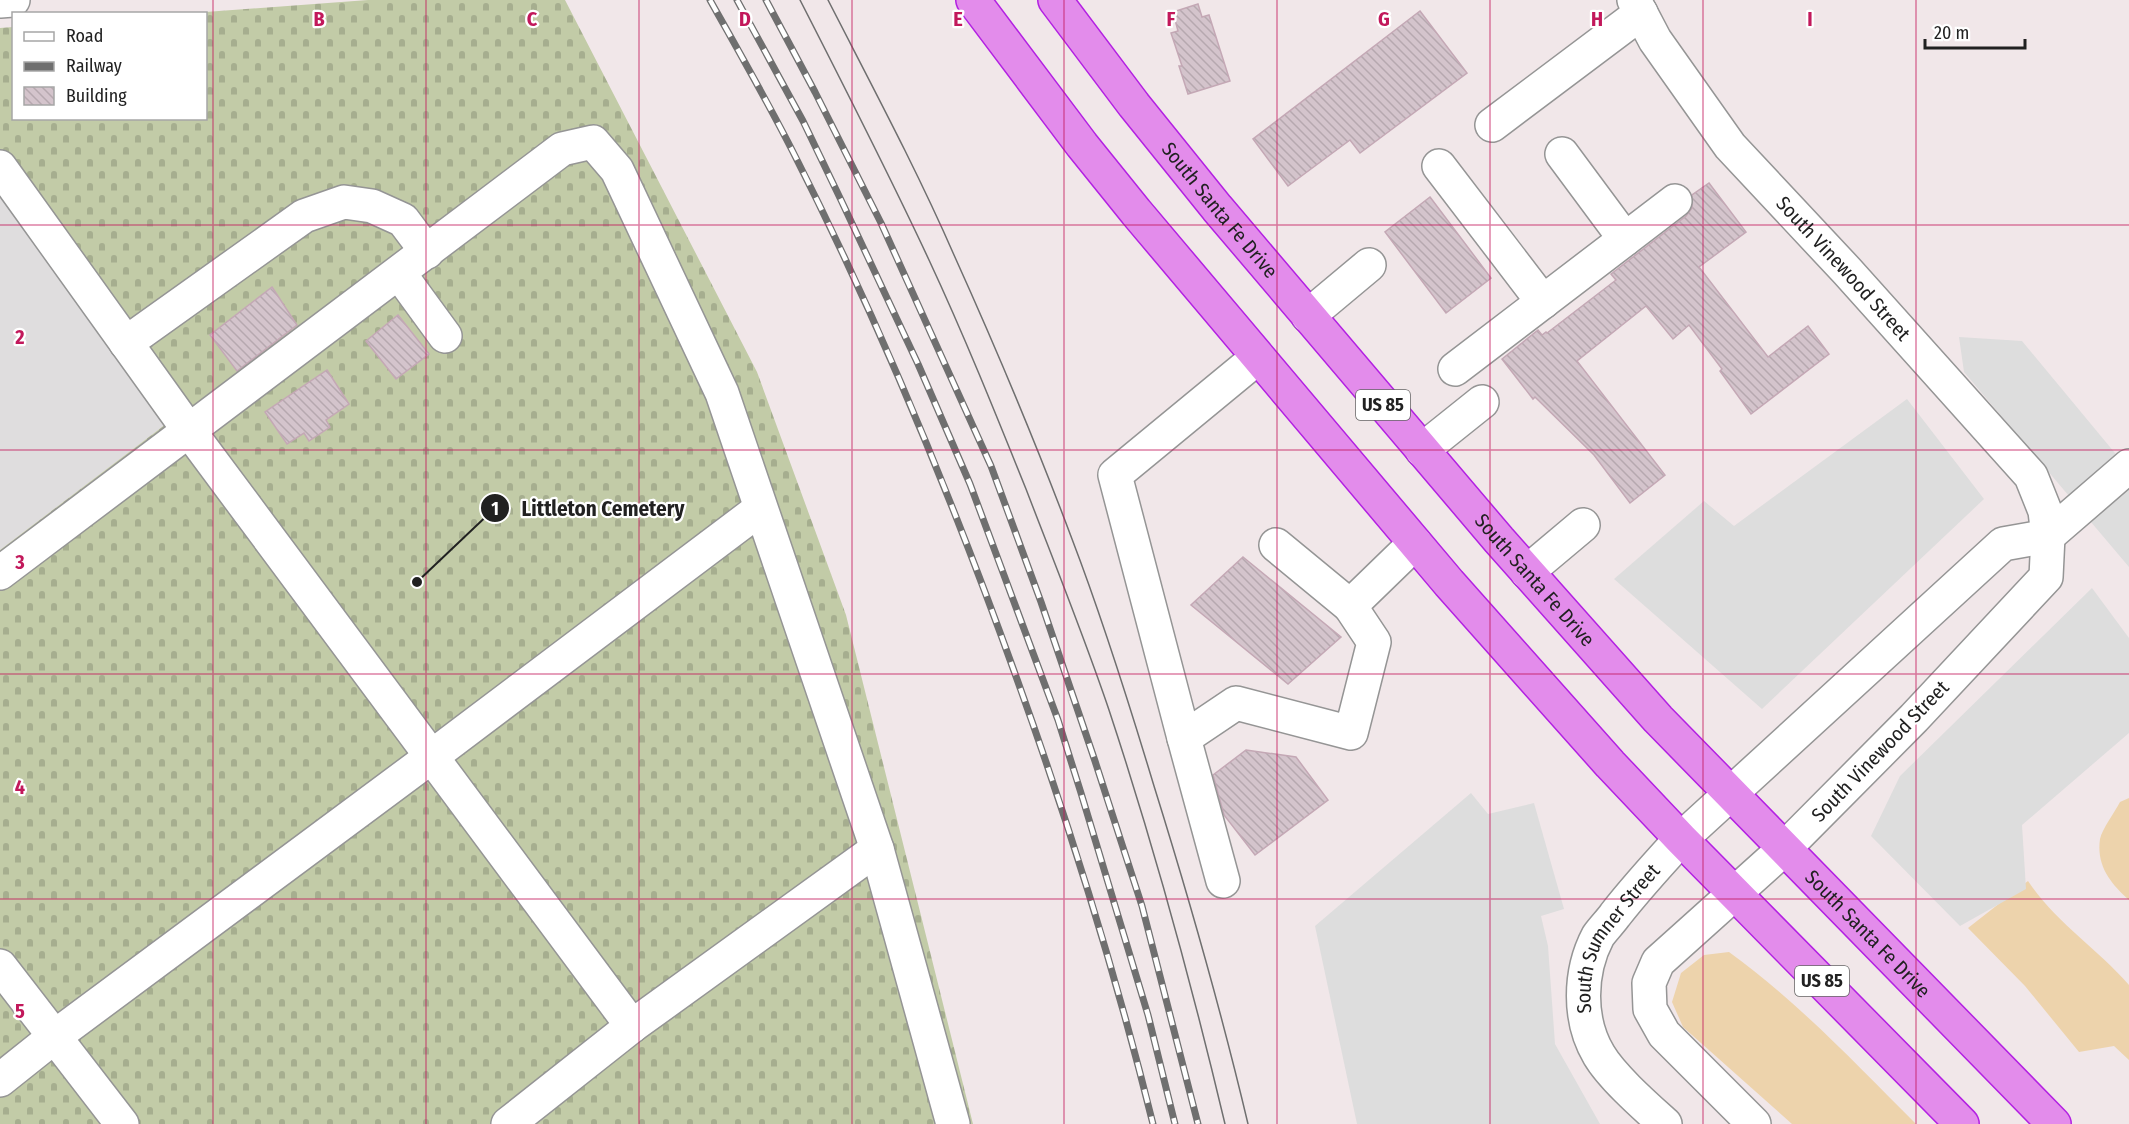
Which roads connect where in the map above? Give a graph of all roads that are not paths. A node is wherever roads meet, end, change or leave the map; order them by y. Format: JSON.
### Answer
{"nodes":[{"id":1,"x":13,"y":0,"type":"edge"},
{"id":2,"x":973,"y":0,"type":"edge"},
{"id":3,"x":1055,"y":0,"type":"edge"},
{"id":4,"x":0,"y":1,"type":"edge"},
{"id":5,"x":1637,"y":6,"type":"edge"},
{"id":6,"x":1492,"y":125,"type":"dead end"},
{"id":7,"x":1562,"y":154,"type":"dead end"},
{"id":8,"x":1438,"y":166,"type":"dead end"},
{"id":9,"x":0,"y":167,"type":"edge"},
{"id":10,"x":1675,"y":201,"type":"dead end"},
{"id":11,"x":1625,"y":239,"type":"junction"},
{"id":12,"x":427,"y":252,"type":"junction"},
{"id":13,"x":1369,"y":265,"type":"dead end"},
{"id":14,"x":399,"y":273,"type":"junction"},
{"id":15,"x":1543,"y":302,"type":"junction"},
{"id":16,"x":1308,"y":316,"type":"junction"},
{"id":17,"x":445,"y":336,"type":"dead end"},
{"id":18,"x":126,"y":343,"type":"junction"},
{"id":19,"x":1257,"y":358,"type":"junction"},
{"id":20,"x":1455,"y":369,"type":"dead end"},
{"id":21,"x":1482,"y":402,"type":"dead end"},
{"id":22,"x":190,"y":432,"type":"junction"},
{"id":23,"x":1422,"y":450,"type":"junction"},
{"id":24,"x":2129,"y":466,"type":"edge"},
{"id":25,"x":760,"y":509,"type":"junction"},
{"id":26,"x":1583,"y":525,"type":"dead end"},
{"id":27,"x":2048,"y":536,"type":"junction"},
{"id":28,"x":1415,"y":543,"type":"junction"},
{"id":29,"x":1276,"y":545,"type":"dead end"},
{"id":30,"x":1527,"y":572,"type":"junction"},
{"id":31,"x":0,"y":573,"type":"edge"},
{"id":32,"x":1350,"y":606,"type":"junction"},
{"id":33,"x":1184,"y":738,"type":"junction"},
{"id":34,"x":431,"y":757,"type":"junction"},
{"id":35,"x":1729,"y":793,"type":"junction"},
{"id":36,"x":1681,"y":839,"type":"junction"},
{"id":37,"x":877,"y":849,"type":"junction"},
{"id":38,"x":1784,"y":849,"type":"junction"},
{"id":39,"x":1223,"y":881,"type":"dead end"},
{"id":40,"x":1734,"y":893,"type":"junction"},
{"id":41,"x":0,"y":966,"type":"edge"},
{"id":42,"x":632,"y":1026,"type":"junction"},
{"id":43,"x":54,"y":1037,"type":"junction"},
{"id":44,"x":0,"y":1080,"type":"edge"},
{"id":45,"x":122,"y":1124,"type":"edge"},
{"id":46,"x":508,"y":1124,"type":"edge"},
{"id":47,"x":953,"y":1124,"type":"edge"},
{"id":48,"x":1665,"y":1124,"type":"edge"},
{"id":49,"x":1754,"y":1124,"type":"edge"},
{"id":50,"x":1962,"y":1124,"type":"edge"},
{"id":51,"x":2054,"y":1124,"type":"edge"}],
"edges":[{"from":1,"to":4,"type":"street"},
{"from":2,"to":19,"type":"highway","number":"US 85"},
{"from":3,"to":16,"type":"highway","name":"South Santa Fe Drive","number":"US 85"},
{"from":5,"to":6,"type":"street"},
{"from":5,"to":27,"type":"street","name":"South Vinewood Street"},
{"from":7,"to":11,"type":"street"},
{"from":8,"to":15,"type":"street"},
{"from":9,"to":18,"type":"street"},
{"from":10,"to":11,"type":"street"},
{"from":11,"to":15,"type":"street"},
{"from":12,"to":14,"type":"street"},
{"from":12,"to":18,"type":"street"},
{"from":12,"to":25,"type":"street"},
{"from":13,"to":16,"type":"street"},
{"from":14,"to":17,"type":"street"},
{"from":14,"to":22,"type":"street"},
{"from":15,"to":20,"type":"street"},
{"from":16,"to":23,"type":"highway","name":"South Santa Fe Drive","number":"US 85"},
{"from":18,"to":22,"type":"street"},
{"from":19,"to":28,"type":"highway","number":"US 85"},
{"from":19,"to":33,"type":"street"},
{"from":21,"to":23,"type":"street"},
{"from":22,"to":31,"type":"street"},
{"from":22,"to":34,"type":"street"},
{"from":23,"to":30,"type":"highway","name":"South Santa Fe Drive","number":"US 85"},
{"from":24,"to":27,"type":"street"},
{"from":25,"to":34,"type":"street"},
{"from":25,"to":37,"type":"street"},
{"from":26,"to":30,"type":"street"},
{"from":27,"to":35,"type":"street"},
{"from":27,"to":38,"type":"street","name":"South Vinewood Street"},
{"from":28,"to":32,"type":"street"},
{"from":28,"to":36,"type":"highway","number":"US 85"},
{"from":29,"to":32,"type":"street"},
{"from":30,"to":35,"type":"highway","name":"South Santa Fe Drive","number":"US 85"},
{"from":32,"to":33,"type":"street"},
{"from":33,"to":39,"type":"street"},
{"from":34,"to":42,"type":"street"},
{"from":34,"to":43,"type":"street"},
{"from":35,"to":36,"type":"street","name":"South Sumner Street"},
{"from":35,"to":38,"type":"highway","name":"South Santa Fe Drive","number":"US 85"},
{"from":36,"to":40,"type":"highway","number":"US 85"},
{"from":36,"to":48,"type":"street","name":"South Sumner Street"},
{"from":37,"to":42,"type":"street"},
{"from":37,"to":47,"type":"street"},
{"from":38,"to":40,"type":"street","name":"South Sumner Street"},
{"from":38,"to":51,"type":"highway","name":"South Santa Fe Drive","number":"US 85"},
{"from":40,"to":49,"type":"street","name":"South Sumner Street"},
{"from":40,"to":50,"type":"highway","number":"US 85"},
{"from":41,"to":43,"type":"street"},
{"from":42,"to":46,"type":"street"},
{"from":43,"to":44,"type":"street"},
{"from":43,"to":45,"type":"street"}]}
